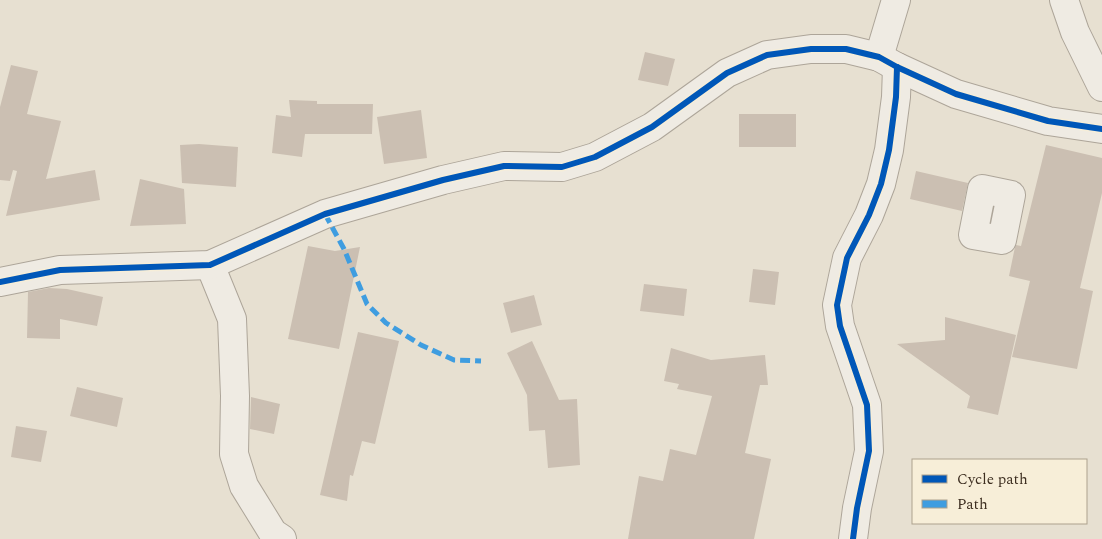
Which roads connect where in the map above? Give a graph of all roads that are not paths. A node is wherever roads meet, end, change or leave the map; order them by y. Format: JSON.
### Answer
{"nodes":[{"id":1,"x":896,"y":0,"type":"edge"},
{"id":2,"x":1064,"y":0,"type":"edge"},
{"id":3,"x":888,"y":62,"type":"junction"},
{"id":4,"x":1102,"y":87,"type":"edge"},
{"id":5,"x":1102,"y":129,"type":"edge"},
{"id":6,"x":210,"y":265,"type":"junction"},
{"id":7,"x":0,"y":282,"type":"edge"},
{"id":8,"x":282,"y":539,"type":"edge"},
{"id":9,"x":854,"y":539,"type":"edge"}],
"edges":[{"from":1,"to":3,"type":"street"},
{"from":2,"to":4,"type":"street"},
{"from":3,"to":5,"type":"street"},
{"from":3,"to":6,"type":"street"},
{"from":3,"to":9,"type":"street"},
{"from":6,"to":7,"type":"street"},
{"from":6,"to":8,"type":"street"}]}
